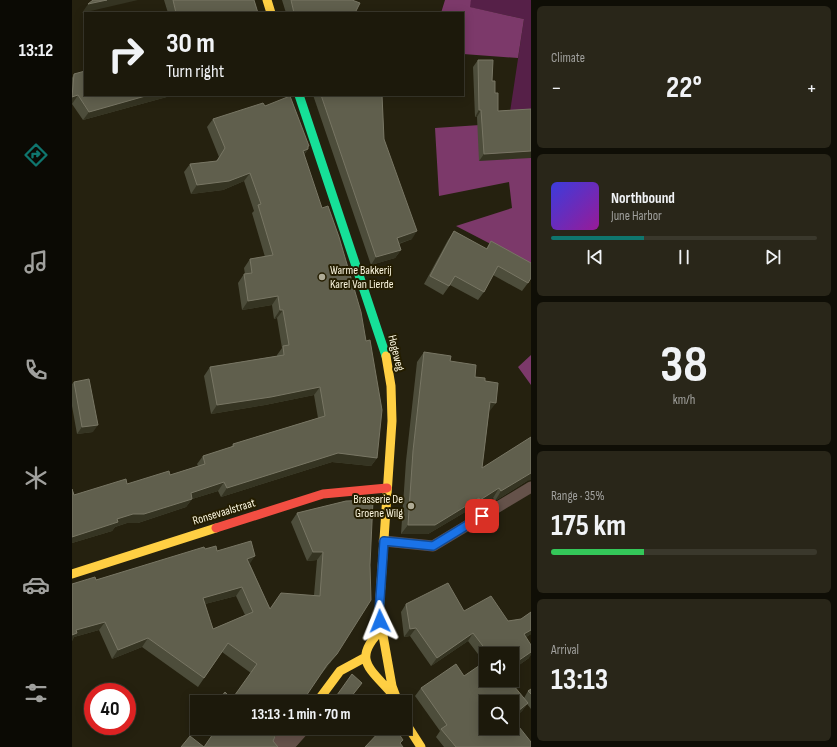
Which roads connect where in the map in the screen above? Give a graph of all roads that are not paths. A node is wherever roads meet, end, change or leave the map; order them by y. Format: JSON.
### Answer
{"nodes":[{"id":1,"x":267,"y":0,"type":"edge"},
{"id":2,"x":271,"y":12,"type":"edge"},
{"id":3,"x":299,"y":96,"type":"edge"},
{"id":4,"x":531,"y":487,"type":"edge"},
{"id":5,"x":387,"y":488,"type":"junction"},
{"id":6,"x":384,"y":541,"type":"junction"},
{"id":7,"x":72,"y":574,"type":"edge"},
{"id":8,"x":382,"y":629,"type":"junction"},
{"id":9,"x":364,"y":658,"type":"junction"},
{"id":10,"x":322,"y":695,"type":"edge"},
{"id":11,"x":392,"y":695,"type":"edge"},
{"id":12,"x":395,"y":695,"type":"edge"},
{"id":13,"x":412,"y":733,"type":"edge"},
{"id":14,"x":292,"y":735,"type":"edge"},
{"id":15,"x":281,"y":747,"type":"edge"},
{"id":16,"x":421,"y":747,"type":"edge"}],
"edges":[{"from":1,"to":2,"type":"street"},
{"from":3,"to":5,"type":"street","name":"Hogeweg"},
{"from":4,"to":6,"type":"lane"},
{"from":5,"to":6,"type":"street","name":"Hogeweg"},
{"from":5,"to":7,"type":"street","name":"Ronsevaalstraat"},
{"from":6,"to":8,"type":"street","name":"Hogeweg"},
{"from":8,"to":9,"type":"street"},
{"from":8,"to":12,"type":"street","name":"Hogeweg"},
{"from":9,"to":10,"type":"street"},
{"from":9,"to":11,"type":"street","name":"Hogeweg"},
{"from":13,"to":16,"type":"street"},
{"from":14,"to":15,"type":"street"}]}
